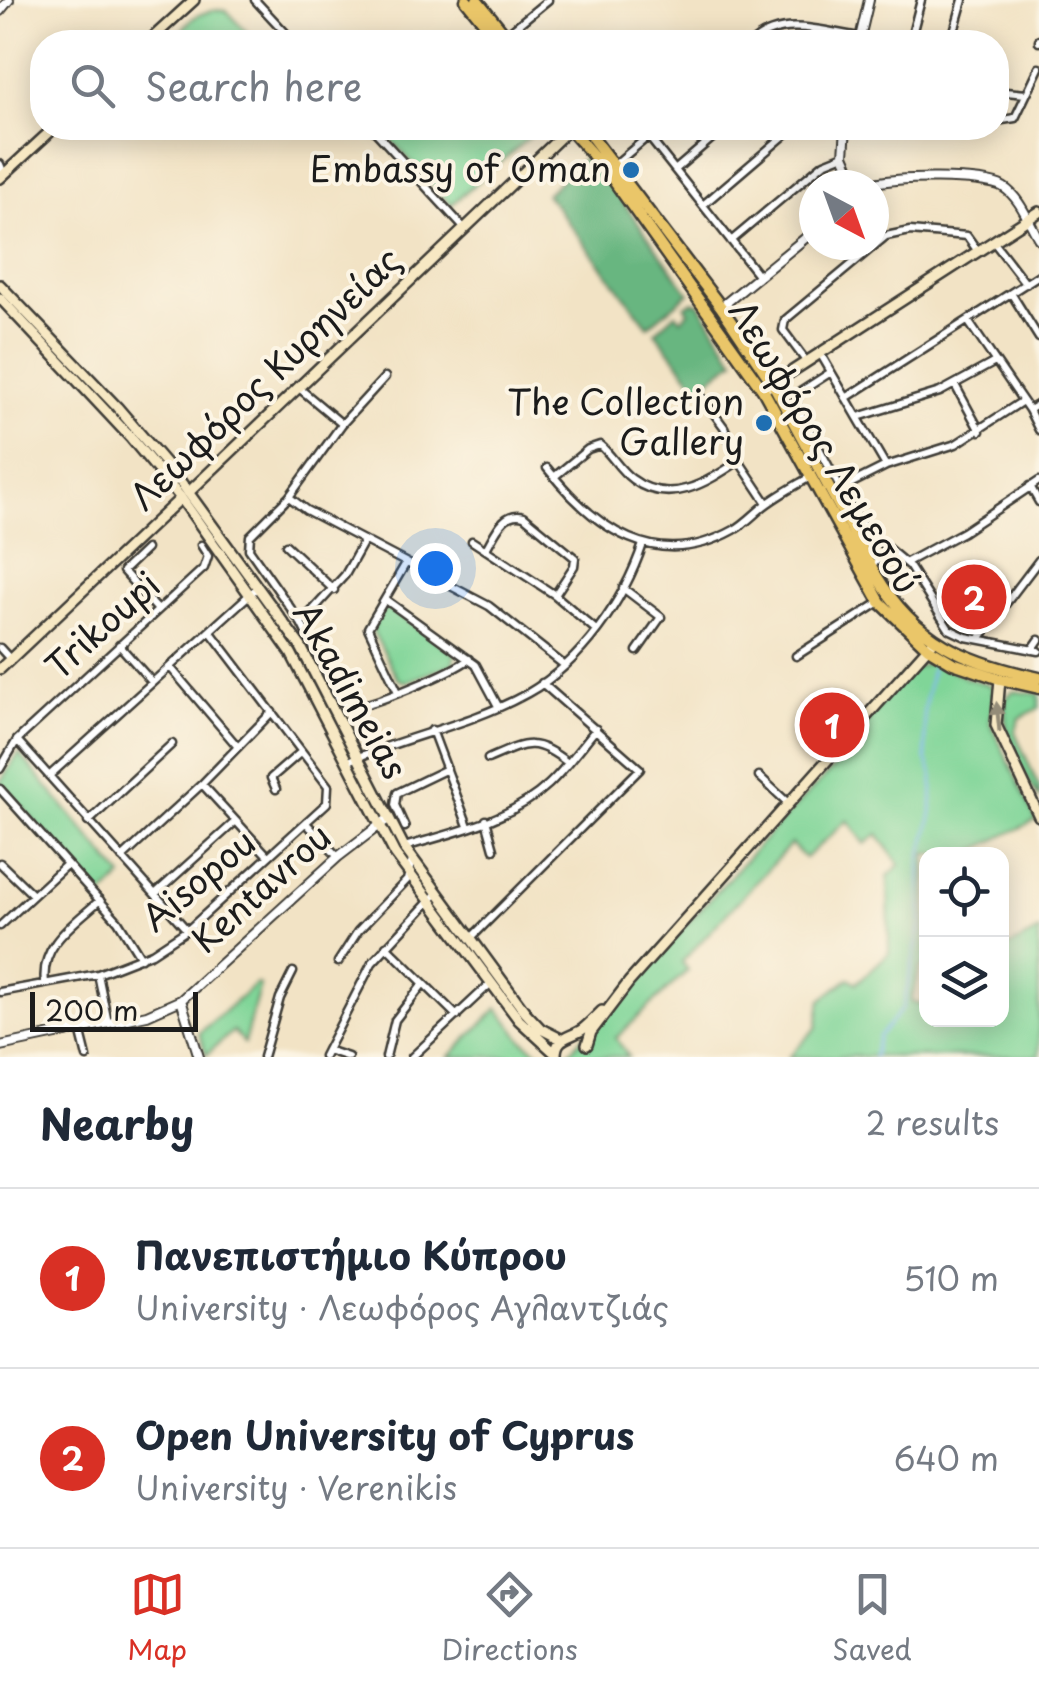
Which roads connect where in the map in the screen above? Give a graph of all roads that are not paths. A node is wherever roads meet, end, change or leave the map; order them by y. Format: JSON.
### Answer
{"nodes":[{"id":1,"x":9,"y":0,"type":"edge"},
{"id":2,"x":194,"y":0,"type":"edge"},
{"id":3,"x":255,"y":0,"type":"edge"},
{"id":4,"x":466,"y":0,"type":"edge"},
{"id":5,"x":477,"y":0,"type":"edge"},
{"id":6,"x":869,"y":0,"type":"edge"},
{"id":7,"x":921,"y":0,"type":"edge"},
{"id":8,"x":963,"y":0,"type":"edge"},
{"id":9,"x":544,"y":1,"type":"edge"},
{"id":10,"x":0,"y":12,"type":"edge"},
{"id":11,"x":161,"y":30,"type":"edge"},
{"id":12,"x":283,"y":30,"type":"edge"},
{"id":13,"x":494,"y":30,"type":"edge"},
{"id":14,"x":496,"y":30,"type":"edge"},
{"id":15,"x":514,"y":30,"type":"edge"},
{"id":16,"x":776,"y":30,"type":"edge"},
{"id":17,"x":809,"y":30,"type":"edge"},
{"id":18,"x":862,"y":30,"type":"edge"},
{"id":19,"x":913,"y":30,"type":"edge"},
{"id":20,"x":954,"y":30,"type":"edge"},
{"id":21,"x":1039,"y":68,"type":"edge"},
{"id":22,"x":1009,"y":92,"type":"edge"},
{"id":23,"x":1026,"y":94,"type":"junction"},
{"id":24,"x":1009,"y":119,"type":"edge"},
{"id":25,"x":40,"y":140,"type":"edge"},
{"id":26,"x":383,"y":140,"type":"edge"},
{"id":27,"x":556,"y":140,"type":"edge"},
{"id":28,"x":582,"y":140,"type":"edge"},
{"id":29,"x":593,"y":140,"type":"edge"},
{"id":30,"x":643,"y":140,"type":"edge"},
{"id":31,"x":651,"y":140,"type":"edge"},
{"id":32,"x":710,"y":140,"type":"edge"},
{"id":33,"x":779,"y":140,"type":"edge"},
{"id":34,"x":845,"y":140,"type":"edge"},
{"id":35,"x":844,"y":155,"type":"junction"},
{"id":36,"x":611,"y":168,"type":"junction"},
{"id":37,"x":675,"y":170,"type":"junction"},
{"id":38,"x":850,"y":170,"type":"edge"},
{"id":39,"x":1,"y":172,"type":"edge"},
{"id":40,"x":889,"y":180,"type":"edge"},
{"id":41,"x":703,"y":205,"type":"junction"},
{"id":42,"x":1039,"y":212,"type":"edge"},
{"id":43,"x":1027,"y":220,"type":"junction"},
{"id":44,"x":464,"y":228,"type":"junction"},
{"id":45,"x":993,"y":240,"type":"junction"},
{"id":46,"x":1039,"y":240,"type":"edge"},
{"id":47,"x":731,"y":241,"type":"junction"},
{"id":48,"x":799,"y":243,"type":"edge"},
{"id":49,"x":978,"y":250,"type":"junction"},
{"id":50,"x":759,"y":276,"type":"junction"},
{"id":51,"x":1039,"y":276,"type":"edge"},
{"id":52,"x":1026,"y":284,"type":"junction"},
{"id":53,"x":0,"y":285,"type":"edge"},
{"id":54,"x":1011,"y":293,"type":"junction"},
{"id":55,"x":0,"y":298,"type":"edge"},
{"id":56,"x":721,"y":306,"type":"junction"},
{"id":57,"x":968,"y":320,"type":"junction"},
{"id":58,"x":1039,"y":338,"type":"edge"},
{"id":59,"x":819,"y":352,"type":"junction"},
{"id":60,"x":806,"y":361,"type":"junction"},
{"id":61,"x":995,"y":362,"type":"junction"},
{"id":62,"x":832,"y":372,"type":"junction"},
{"id":63,"x":385,"y":377,"type":"dead end"},
{"id":64,"x":955,"y":385,"type":"junction"},
{"id":65,"x":768,"y":387,"type":"junction"},
{"id":66,"x":300,"y":388,"type":"junction"},
{"id":67,"x":701,"y":396,"type":"dead end"},
{"id":68,"x":846,"y":398,"type":"junction"},
{"id":69,"x":1021,"y":402,"type":"junction"},
{"id":70,"x":1039,"y":404,"type":"edge"},
{"id":71,"x":1030,"y":410,"type":"junction"},
{"id":72,"x":858,"y":417,"type":"junction"},
{"id":73,"x":342,"y":424,"type":"junction"},
{"id":74,"x":1039,"y":430,"type":"edge"},
{"id":75,"x":980,"y":431,"type":"junction"},
{"id":76,"x":738,"y":461,"type":"junction"},
{"id":77,"x":886,"y":466,"type":"junction"},
{"id":78,"x":547,"y":468,"type":"dead end"},
{"id":79,"x":811,"y":476,"type":"junction"},
{"id":80,"x":554,"y":477,"type":"junction"},
{"id":81,"x":1039,"y":481,"type":"edge"},
{"id":82,"x":1030,"y":486,"type":"junction"},
{"id":83,"x":840,"y":489,"type":"junction"},
{"id":84,"x":185,"y":495,"type":"junction"},
{"id":85,"x":289,"y":497,"type":"junction"},
{"id":86,"x":1039,"y":502,"type":"edge"},
{"id":87,"x":767,"y":503,"type":"junction"},
{"id":88,"x":364,"y":541,"type":"junction"},
{"id":89,"x":472,"y":541,"type":"dead end"},
{"id":90,"x":643,"y":544,"type":"junction"},
{"id":91,"x":201,"y":546,"type":"dead end"},
{"id":92,"x":286,"y":546,"type":"dead end"},
{"id":93,"x":146,"y":548,"type":"dead end"},
{"id":94,"x":486,"y":549,"type":"junction"},
{"id":95,"x":892,"y":552,"type":"junction"},
{"id":96,"x":1039,"y":560,"type":"edge"},
{"id":97,"x":906,"y":562,"type":"junction"},
{"id":98,"x":406,"y":563,"type":"junction"},
{"id":99,"x":870,"y":565,"type":"junction"},
{"id":100,"x":624,"y":588,"type":"junction"},
{"id":101,"x":334,"y":590,"type":"junction"},
{"id":102,"x":254,"y":591,"type":"junction"},
{"id":103,"x":555,"y":595,"type":"junction"},
{"id":104,"x":386,"y":600,"type":"junction"},
{"id":105,"x":880,"y":602,"type":"junction"},
{"id":106,"x":158,"y":610,"type":"junction"},
{"id":107,"x":301,"y":623,"type":"junction"},
{"id":108,"x":596,"y":630,"type":"junction"},
{"id":109,"x":210,"y":631,"type":"junction"},
{"id":110,"x":979,"y":638,"type":"junction"},
{"id":111,"x":1039,"y":640,"type":"edge"},
{"id":112,"x":931,"y":644,"type":"junction"},
{"id":113,"x":119,"y":646,"type":"junction"},
{"id":114,"x":0,"y":648,"type":"edge"},
{"id":115,"x":1036,"y":650,"type":"edge"},
{"id":116,"x":638,"y":651,"type":"dead end"},
{"id":117,"x":796,"y":656,"type":"dead end"},
{"id":118,"x":10,"y":659,"type":"junction"},
{"id":119,"x":469,"y":659,"type":"junction"},
{"id":120,"x":564,"y":665,"type":"junction"},
{"id":121,"x":170,"y":667,"type":"junction"},
{"id":122,"x":0,"y":669,"type":"edge"},
{"id":123,"x":1039,"y":678,"type":"edge"},
{"id":124,"x":1000,"y":680,"type":"junction"},
{"id":125,"x":152,"y":682,"type":"junction"},
{"id":126,"x":542,"y":683,"type":"junction"},
{"id":127,"x":1039,"y":688,"type":"edge"},
{"id":128,"x":398,"y":692,"type":"junction"},
{"id":129,"x":498,"y":706,"type":"junction"},
{"id":130,"x":272,"y":712,"type":"junction"},
{"id":131,"x":596,"y":729,"type":"junction"},
{"id":132,"x":432,"y":730,"type":"junction"},
{"id":133,"x":18,"y":740,"type":"junction"},
{"id":134,"x":172,"y":744,"type":"dead end"},
{"id":135,"x":238,"y":747,"type":"junction"},
{"id":136,"x":301,"y":752,"type":"junction"},
{"id":137,"x":488,"y":759,"type":"dead end"},
{"id":138,"x":356,"y":761,"type":"junction"},
{"id":139,"x":568,"y":762,"type":"junction"},
{"id":140,"x":0,"y":769,"type":"edge"},
{"id":141,"x":447,"y":769,"type":"junction"},
{"id":142,"x":49,"y":776,"type":"junction"},
{"id":143,"x":760,"y":776,"type":"dead end"},
{"id":144,"x":202,"y":784,"type":"junction"},
{"id":145,"x":0,"y":789,"type":"edge"},
{"id":146,"x":276,"y":789,"type":"dead end"},
{"id":147,"x":788,"y":804,"type":"junction"},
{"id":148,"x":1039,"y":816,"type":"edge"},
{"id":149,"x":389,"y":818,"type":"junction"},
{"id":150,"x":486,"y":820,"type":"junction"},
{"id":151,"x":236,"y":821,"type":"junction"},
{"id":152,"x":88,"y":822,"type":"junction"},
{"id":153,"x":378,"y":823,"type":"junction"},
{"id":154,"x":306,"y":824,"type":"junction"},
{"id":155,"x":405,"y":826,"type":"dead end"},
{"id":156,"x":468,"y":826,"type":"junction"},
{"id":157,"x":404,"y":848,"type":"junction"},
{"id":158,"x":494,"y":849,"type":"dead end"},
{"id":159,"x":268,"y":856,"type":"junction"},
{"id":160,"x":338,"y":857,"type":"junction"},
{"id":161,"x":122,"y":858,"type":"junction"},
{"id":162,"x":412,"y":860,"type":"junction"},
{"id":163,"x":0,"y":863,"type":"edge"},
{"id":164,"x":66,"y":865,"type":"junction"},
{"id":165,"x":410,"y":875,"type":"junction"},
{"id":166,"x":155,"y":894,"type":"junction"},
{"id":167,"x":33,"y":895,"type":"junction"},
{"id":168,"x":433,"y":898,"type":"junction"},
{"id":169,"x":100,"y":900,"type":"junction"},
{"id":170,"x":0,"y":926,"type":"edge"},
{"id":171,"x":187,"y":930,"type":"junction"},
{"id":172,"x":467,"y":942,"type":"junction"},
{"id":173,"x":386,"y":946,"type":"junction"},
{"id":174,"x":140,"y":958,"type":"junction"},
{"id":175,"x":338,"y":962,"type":"dead end"},
{"id":176,"x":293,"y":972,"type":"dead end"},
{"id":177,"x":98,"y":974,"type":"junction"},
{"id":178,"x":45,"y":983,"type":"junction"},
{"id":179,"x":423,"y":984,"type":"junction"},
{"id":180,"x":490,"y":984,"type":"junction"},
{"id":181,"x":0,"y":992,"type":"edge"},
{"id":182,"x":180,"y":1000,"type":"junction"},
{"id":183,"x":608,"y":1007,"type":"junction"},
{"id":184,"x":457,"y":1016,"type":"junction"},
{"id":185,"x":108,"y":1023,"type":"junction"},
{"id":186,"x":80,"y":1029,"type":"junction"},
{"id":187,"x":566,"y":1037,"type":"junction"},
{"id":188,"x":586,"y":1045,"type":"junction"},
{"id":189,"x":0,"y":1046,"type":"edge"},
{"id":190,"x":326,"y":1053,"type":"edge"},
{"id":191,"x":556,"y":1055,"type":"edge"},
{"id":192,"x":87,"y":1057,"type":"edge"},
{"id":193,"x":199,"y":1057,"type":"edge"},
{"id":194,"x":263,"y":1057,"type":"edge"},
{"id":195,"x":348,"y":1057,"type":"edge"},
{"id":196,"x":386,"y":1057,"type":"edge"},
{"id":197,"x":412,"y":1057,"type":"edge"},
{"id":198,"x":587,"y":1057,"type":"edge"}],
"edges":[{"from":1,"to":10,"type":"street"},
{"from":2,"to":11,"type":"main road"},
{"from":3,"to":12,"type":"street"},
{"from":4,"to":13,"type":"main road"},
{"from":5,"to":14,"type":"main road"},
{"from":6,"to":18,"type":"street"},
{"from":7,"to":19,"type":"street"},
{"from":8,"to":20,"type":"street"},
{"from":9,"to":15,"type":"street"},
{"from":16,"to":17,"type":"street"},
{"from":21,"to":23,"type":"street"},
{"from":22,"to":23,"type":"street"},
{"from":23,"to":24,"type":"street"},
{"from":25,"to":39,"type":"main road"},
{"from":26,"to":44,"type":"street"},
{"from":27,"to":44,"type":"main road","name":"Λεωφόρος Κυρηνείας"},
{"from":28,"to":36,"type":"main road","name":"Λεωφόρος Λεμεσού"},
{"from":29,"to":36,"type":"main road","name":"Λεωφόρος Λεμεσού"},
{"from":30,"to":36,"type":"street"},
{"from":31,"to":37,"type":"street"},
{"from":32,"to":37,"type":"street"},
{"from":33,"to":41,"type":"street"},
{"from":34,"to":35,"type":"street"},
{"from":35,"to":38,"type":"street"},
{"from":35,"to":47,"type":"street"},
{"from":36,"to":56,"type":"main road","name":"Λεωφόρος Λεμεσού"},
{"from":36,"to":65,"type":"main road","name":"Λεωφόρος Λεμεσού"},
{"from":37,"to":41,"type":"street"},
{"from":40,"to":43,"type":"street"},
{"from":41,"to":47,"type":"street"},
{"from":42,"to":43,"type":"main road"},
{"from":43,"to":45,"type":"main road"},
{"from":43,"to":46,"type":"street"},
{"from":44,"to":66,"type":"main road","name":"Λεωφόρος Κυρηνείας"},
{"from":45,"to":49,"type":"main road"},
{"from":45,"to":52,"type":"street"},
{"from":47,"to":50,"type":"street"},
{"from":48,"to":50,"type":"street"},
{"from":49,"to":59,"type":"main road"},
{"from":49,"to":60,"type":"street"},
{"from":50,"to":56,"type":"street"},
{"from":51,"to":52,"type":"street"},
{"from":52,"to":54,"type":"street"},
{"from":53,"to":84,"type":"main road","name":"Akadimeias"},
{"from":54,"to":57,"type":"street"},
{"from":54,"to":58,"type":"street"},
{"from":55,"to":84,"type":"main road","name":"Akadimeias"},
{"from":56,"to":65,"type":"main road","name":"Λεωφόρος Λεμεσού"},
{"from":57,"to":61,"type":"street"},
{"from":57,"to":68,"type":"street"},
{"from":59,"to":60,"type":"main road"},
{"from":59,"to":62,"type":"street"},
{"from":60,"to":65,"type":"main road"},
{"from":61,"to":64,"type":"street"},
{"from":61,"to":69,"type":"street"},
{"from":62,"to":68,"type":"street"},
{"from":62,"to":83,"type":"street"},
{"from":63,"to":73,"type":"street"},
{"from":64,"to":72,"type":"street"},
{"from":64,"to":75,"type":"street"},
{"from":65,"to":79,"type":"main road","name":"Λεωφόρος Λεμεσού"},
{"from":65,"to":99,"type":"main road","name":"Λεωφόρος Λεμεσού"},
{"from":66,"to":73,"type":"street"},
{"from":66,"to":84,"type":"main road","name":"Λεωφόρος Κυρηνείας"},
{"from":67,"to":76,"type":"street"},
{"from":68,"to":72,"type":"street"},
{"from":69,"to":71,"type":"street"},
{"from":69,"to":75,"type":"street"},
{"from":70,"to":71,"type":"street"},
{"from":71,"to":74,"type":"street"},
{"from":72,"to":77,"type":"street"},
{"from":73,"to":85,"type":"street"},
{"from":75,"to":77,"type":"street"},
{"from":76,"to":80,"type":"street"},
{"from":76,"to":87,"type":"street"},
{"from":77,"to":83,"type":"street"},
{"from":78,"to":80,"type":"street"},
{"from":79,"to":87,"type":"street"},
{"from":79,"to":105,"type":"main road","name":"Λεωφόρος Λεμεσού"},
{"from":80,"to":90,"type":"street"},
{"from":81,"to":82,"type":"street"},
{"from":82,"to":86,"type":"street"},
{"from":82,"to":97,"type":"street"},
{"from":83,"to":95,"type":"street"},
{"from":84,"to":102,"type":"main road","name":"Akadimeias"},
{"from":84,"to":118,"type":"main road","name":"Λεωφόρος Κυρηνείας"},
{"from":85,"to":88,"type":"street"},
{"from":85,"to":107,"type":"street"},
{"from":87,"to":90,"type":"street"},
{"from":88,"to":98,"type":"street"},
{"from":88,"to":101,"type":"street"},
{"from":89,"to":94,"type":"street"},
{"from":90,"to":100,"type":"street"},
{"from":91,"to":106,"type":"street","name":"Trikoupi"},
{"from":92,"to":101,"type":"street"},
{"from":93,"to":106,"type":"street"},
{"from":94,"to":103,"type":"street"},
{"from":94,"to":103,"type":"street"},
{"from":95,"to":97,"type":"street"},
{"from":95,"to":99,"type":"street"},
{"from":96,"to":110,"type":"street"},
{"from":97,"to":110,"type":"street"},
{"from":98,"to":104,"type":"street"},
{"from":98,"to":120,"type":"street"},
{"from":99,"to":112,"type":"main road","name":"Λεωφόρος Λεμεσού"},
{"from":100,"to":108,"type":"street"},
{"from":100,"to":116,"type":"street"},
{"from":101,"to":107,"type":"street"},
{"from":102,"to":109,"type":"street"},
{"from":102,"to":138,"type":"main road","name":"Akadimeias"},
{"from":103,"to":108,"type":"street"},
{"from":104,"to":119,"type":"street"},
{"from":104,"to":128,"type":"street"},
{"from":105,"to":112,"type":"main road","name":"Λεωφόρος Λεμεσού"},
{"from":105,"to":117,"type":"street"},
{"from":106,"to":113,"type":"street","name":"Trikoupi"},
{"from":107,"to":128,"type":"street"},
{"from":108,"to":120,"type":"street"},
{"from":109,"to":121,"type":"street"},
{"from":109,"to":130,"type":"street"},
{"from":110,"to":115,"type":"street"},
{"from":111,"to":115,"type":"street"},
{"from":112,"to":123,"type":"main road","name":"Λεωφόρος Λεμεσού"},
{"from":112,"to":124,"type":"main road","name":"Λεωφόρος Λεμεσού"},
{"from":112,"to":147,"type":"main road"},
{"from":113,"to":125,"type":"street"},
{"from":113,"to":133,"type":"street","name":"Trikoupi"},
{"from":114,"to":118,"type":"street"},
{"from":118,"to":122,"type":"main road","name":"Λεωφόρος Κυρηνείας"},
{"from":119,"to":128,"type":"street"},
{"from":119,"to":129,"type":"street"},
{"from":120,"to":126,"type":"street"},
{"from":121,"to":125,"type":"street"},
{"from":121,"to":135,"type":"street"},
{"from":124,"to":127,"type":"main road","name":"Λεωφόρος Λεμεσού"},
{"from":148,"to":124,"type":"main road","one_way":true},
{"from":125,"to":142,"type":"street"},
{"from":126,"to":129,"type":"street"},
{"from":126,"to":131,"type":"street"},
{"from":129,"to":132,"type":"street"},
{"from":130,"to":135,"type":"street"},
{"from":130,"to":136,"type":"street"},
{"from":131,"to":139,"type":"street"},
{"from":131,"to":172,"type":"street"},
{"from":132,"to":138,"type":"street"},
{"from":132,"to":141,"type":"street"},
{"from":133,"to":140,"type":"street","name":"Trikoupi"},
{"from":133,"to":142,"type":"street"},
{"from":134,"to":152,"type":"street"},
{"from":135,"to":144,"type":"street"},
{"from":136,"to":146,"type":"street"},
{"from":136,"to":154,"type":"street","name":"Aisopou"},
{"from":137,"to":139,"type":"street"},
{"from":138,"to":149,"type":"main road","name":"Akadimeias"},
{"from":138,"to":153,"type":"main road","name":"Akadimeias"},
{"from":139,"to":150,"type":"street"},
{"from":141,"to":155,"type":"street"},
{"from":141,"to":156,"type":"street"},
{"from":142,"to":152,"type":"street"},
{"from":143,"to":147,"type":"street"},
{"from":144,"to":151,"type":"street"},
{"from":144,"to":161,"type":"street"},
{"from":145,"to":164,"type":"street"},
{"from":147,"to":183,"type":"main road"},
{"from":149,"to":153,"type":"street","name":"Kentavrou"},
{"from":149,"to":157,"type":"main road","name":"Akadimeias"},
{"from":150,"to":156,"type":"street"},
{"from":150,"to":158,"type":"street"},
{"from":151,"to":159,"type":"street"},
{"from":151,"to":166,"type":"street"},
{"from":152,"to":161,"type":"street"},
{"from":153,"to":160,"type":"street","name":"Kentavrou"},
{"from":153,"to":165,"type":"main road","name":"Akadimeias"},
{"from":154,"to":159,"type":"street","name":"Aisopou"},
{"from":154,"to":160,"type":"street","name":"Aisopou"},
{"from":156,"to":157,"type":"street"},
{"from":157,"to":162,"type":"main road","name":"Akadimeias"},
{"from":159,"to":171,"type":"street","name":"Aisopou"},
{"from":160,"to":182,"type":"street","name":"Kentavrou"},
{"from":161,"to":166,"type":"street"},
{"from":162,"to":165,"type":"street"},
{"from":162,"to":168,"type":"main road","name":"Akadimeias"},
{"from":163,"to":167,"type":"street"},
{"from":164,"to":167,"type":"street"},
{"from":164,"to":169,"type":"street"},
{"from":165,"to":168,"type":"main road","name":"Akadimeias"},
{"from":165,"to":175,"type":"street"},
{"from":166,"to":171,"type":"street"},
{"from":167,"to":170,"type":"street"},
{"from":168,"to":172,"type":"main road","name":"Akadimeias"},
{"from":168,"to":173,"type":"street"},
{"from":169,"to":174,"type":"street"},
{"from":169,"to":178,"type":"street"},
{"from":171,"to":174,"type":"street","name":"Aisopou"},
{"from":172,"to":180,"type":"main road","name":"Akadimeias"},
{"from":172,"to":187,"type":"main road","name":"Akadimeias"},
{"from":173,"to":179,"type":"street"},
{"from":173,"to":190,"type":"street"},
{"from":174,"to":177,"type":"street","name":"Aisopou"},
{"from":176,"to":194,"type":"street"},
{"from":177,"to":178,"type":"street","name":"Aisopou"},
{"from":177,"to":185,"type":"street"},
{"from":178,"to":181,"type":"street","name":"Aisopou"},
{"from":179,"to":184,"type":"street"},
{"from":179,"to":196,"type":"street"},
{"from":180,"to":184,"type":"street"},
{"from":180,"to":191,"type":"main road","name":"Akadimeias"},
{"from":182,"to":185,"type":"street","name":"Kentavrou"},
{"from":182,"to":193,"type":"street"},
{"from":183,"to":187,"type":"main road"},
{"from":183,"to":188,"type":"main road"},
{"from":184,"to":197,"type":"street"},
{"from":185,"to":186,"type":"street","name":"Kentavrou"},
{"from":186,"to":189,"type":"street","name":"Kentavrou"},
{"from":186,"to":192,"type":"street"},
{"from":187,"to":188,"type":"main road","name":"Akadimeias"},
{"from":187,"to":191,"type":"main road"},
{"from":188,"to":198,"type":"main road"},
{"from":190,"to":195,"type":"street"}]}
